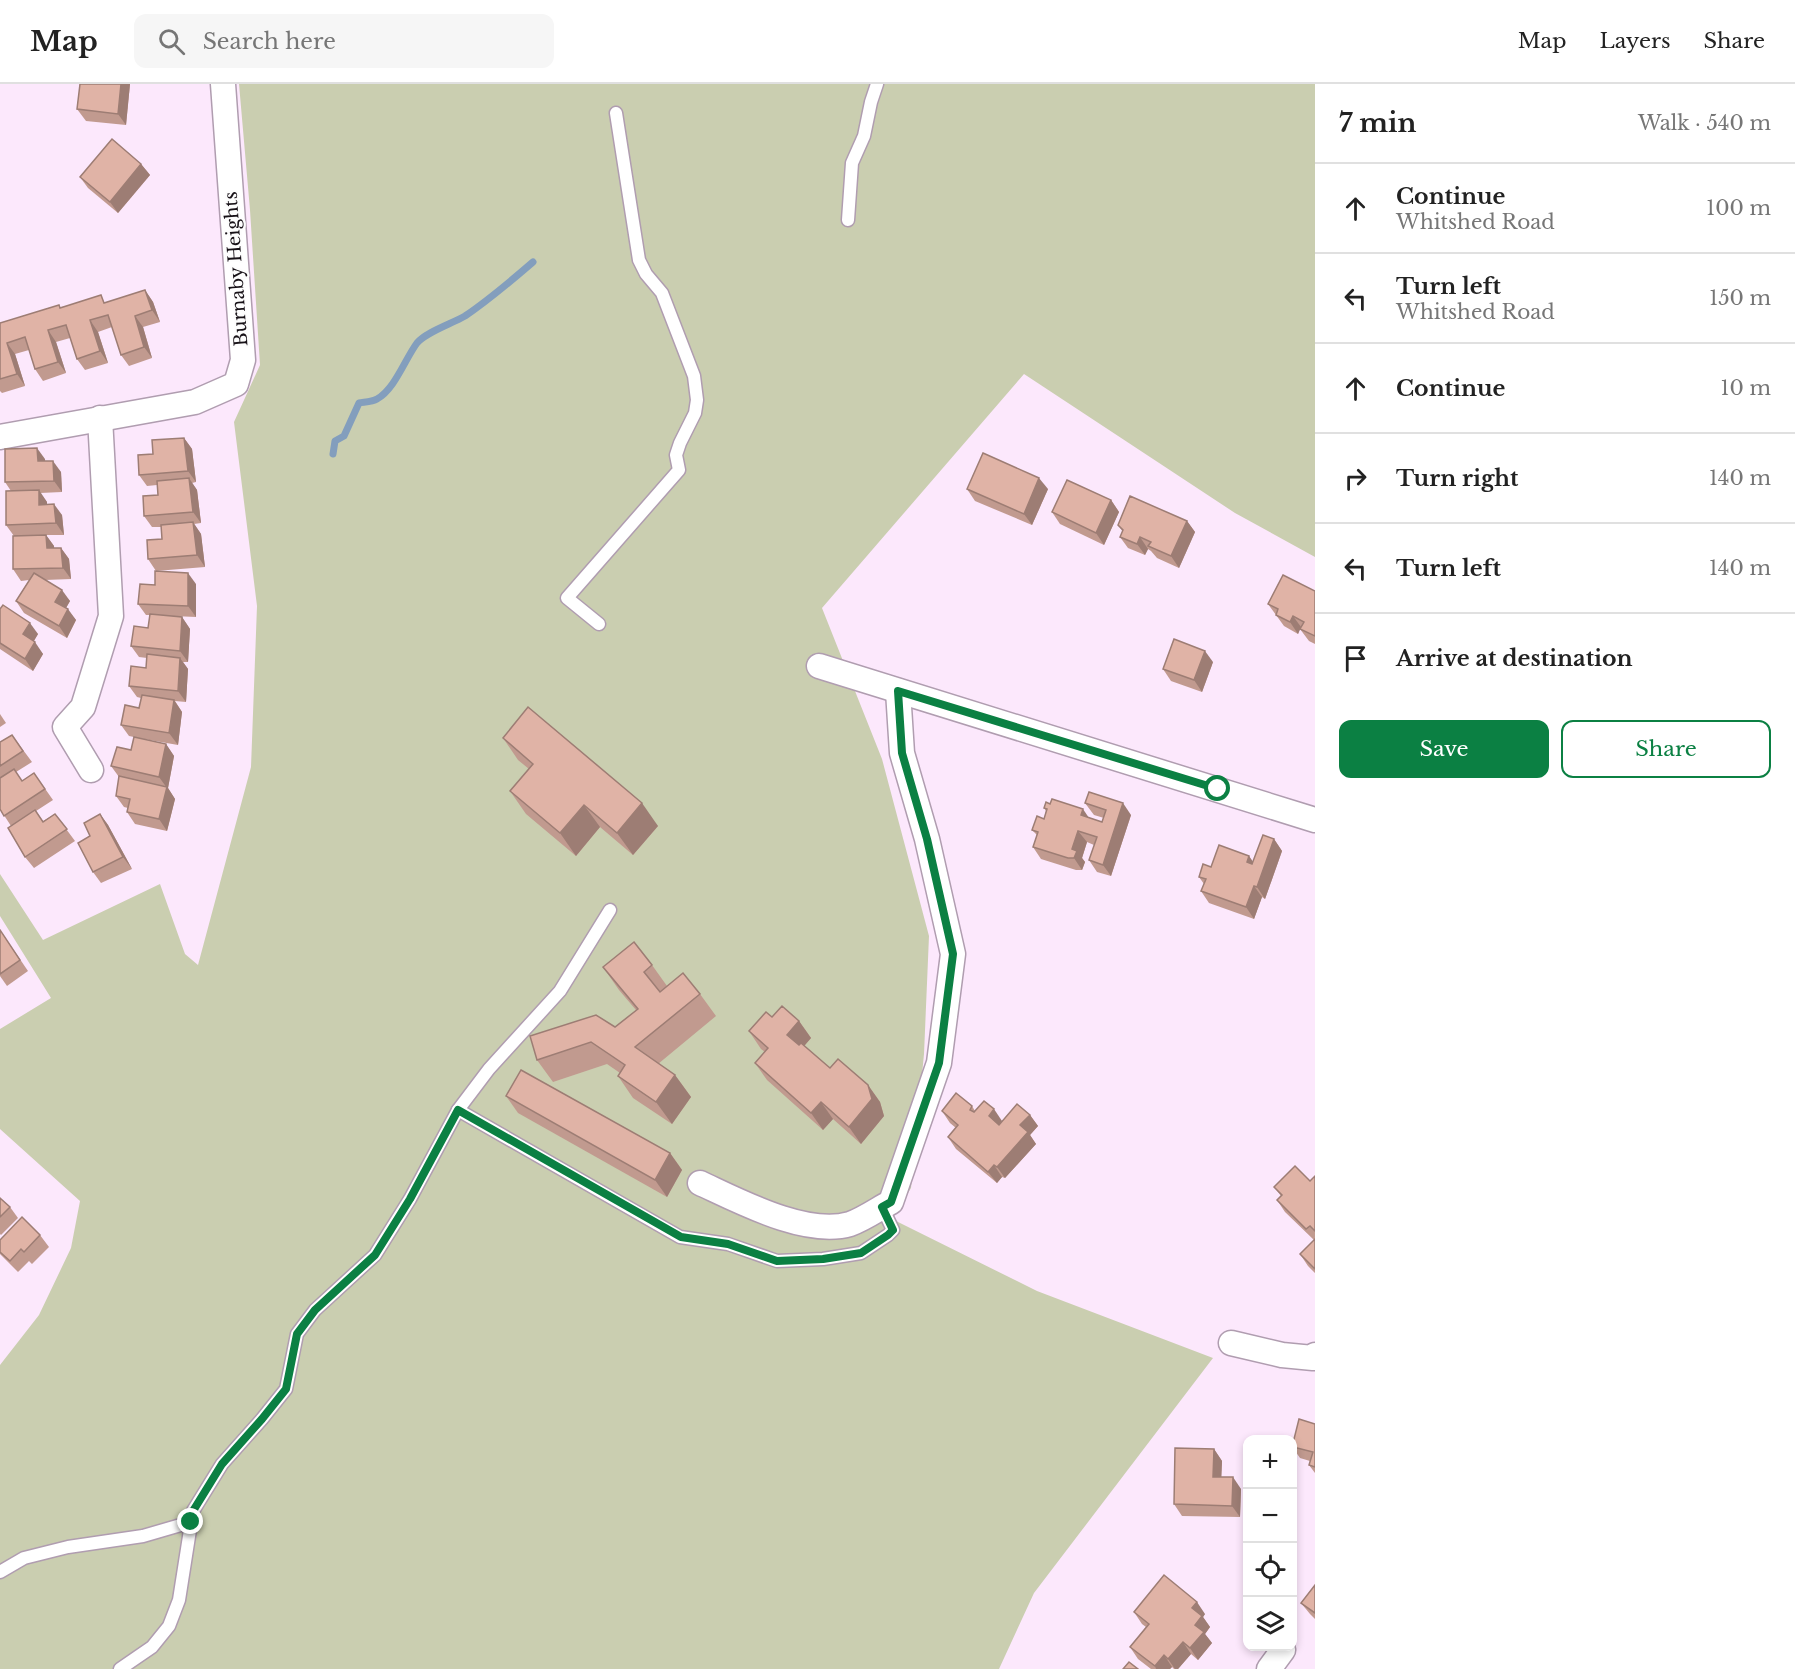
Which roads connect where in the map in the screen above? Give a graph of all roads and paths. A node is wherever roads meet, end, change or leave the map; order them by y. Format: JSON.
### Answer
{"nodes":[{"id":1,"x":223,"y":84,"type":"edge"},
{"id":2,"x":877,"y":84,"type":"edge"},
{"id":3,"x":616,"y":113,"type":"dead end"},
{"id":4,"x":848,"y":220,"type":"dead end"},
{"id":5,"x":100,"y":418,"type":"junction"},
{"id":6,"x":0,"y":438,"type":"edge"},
{"id":7,"x":599,"y":624,"type":"dead end"},
{"id":8,"x":819,"y":666,"type":"dead end"},
{"id":9,"x":898,"y":691,"type":"junction"},
{"id":10,"x":91,"y":771,"type":"dead end"},
{"id":11,"x":1315,"y":820,"type":"edge"},
{"id":12,"x":610,"y":910,"type":"dead end"},
{"id":13,"x":458,"y":1110,"type":"junction"},
{"id":14,"x":700,"y":1183,"type":"dead end"},
{"id":15,"x":886,"y":1204,"type":"junction"},
{"id":16,"x":1231,"y":1343,"type":"dead end"},
{"id":17,"x":1315,"y":1355,"type":"edge"},
{"id":18,"x":191,"y":1522,"type":"junction"},
{"id":19,"x":0,"y":1572,"type":"edge"},
{"id":20,"x":120,"y":1669,"type":"edge"}],
"edges":[{"from":1,"to":5,"type":"street","name":"Burnaby Heights"},
{"from":2,"to":4,"type":"lane"},
{"from":3,"to":7,"type":"lane"},
{"from":5,"to":6,"type":"street","name":"Burnaby Heights"},
{"from":5,"to":10,"type":"street"},
{"from":8,"to":9,"type":"street"},
{"from":9,"to":11,"type":"street"},
{"from":9,"to":15,"type":"street"},
{"from":12,"to":13,"type":"lane"},
{"from":13,"to":15,"type":"lane"},
{"from":13,"to":18,"type":"lane"},
{"from":14,"to":15,"type":"street"},
{"from":16,"to":17,"type":"street"},
{"from":18,"to":19,"type":"lane"},
{"from":18,"to":20,"type":"lane"}]}
